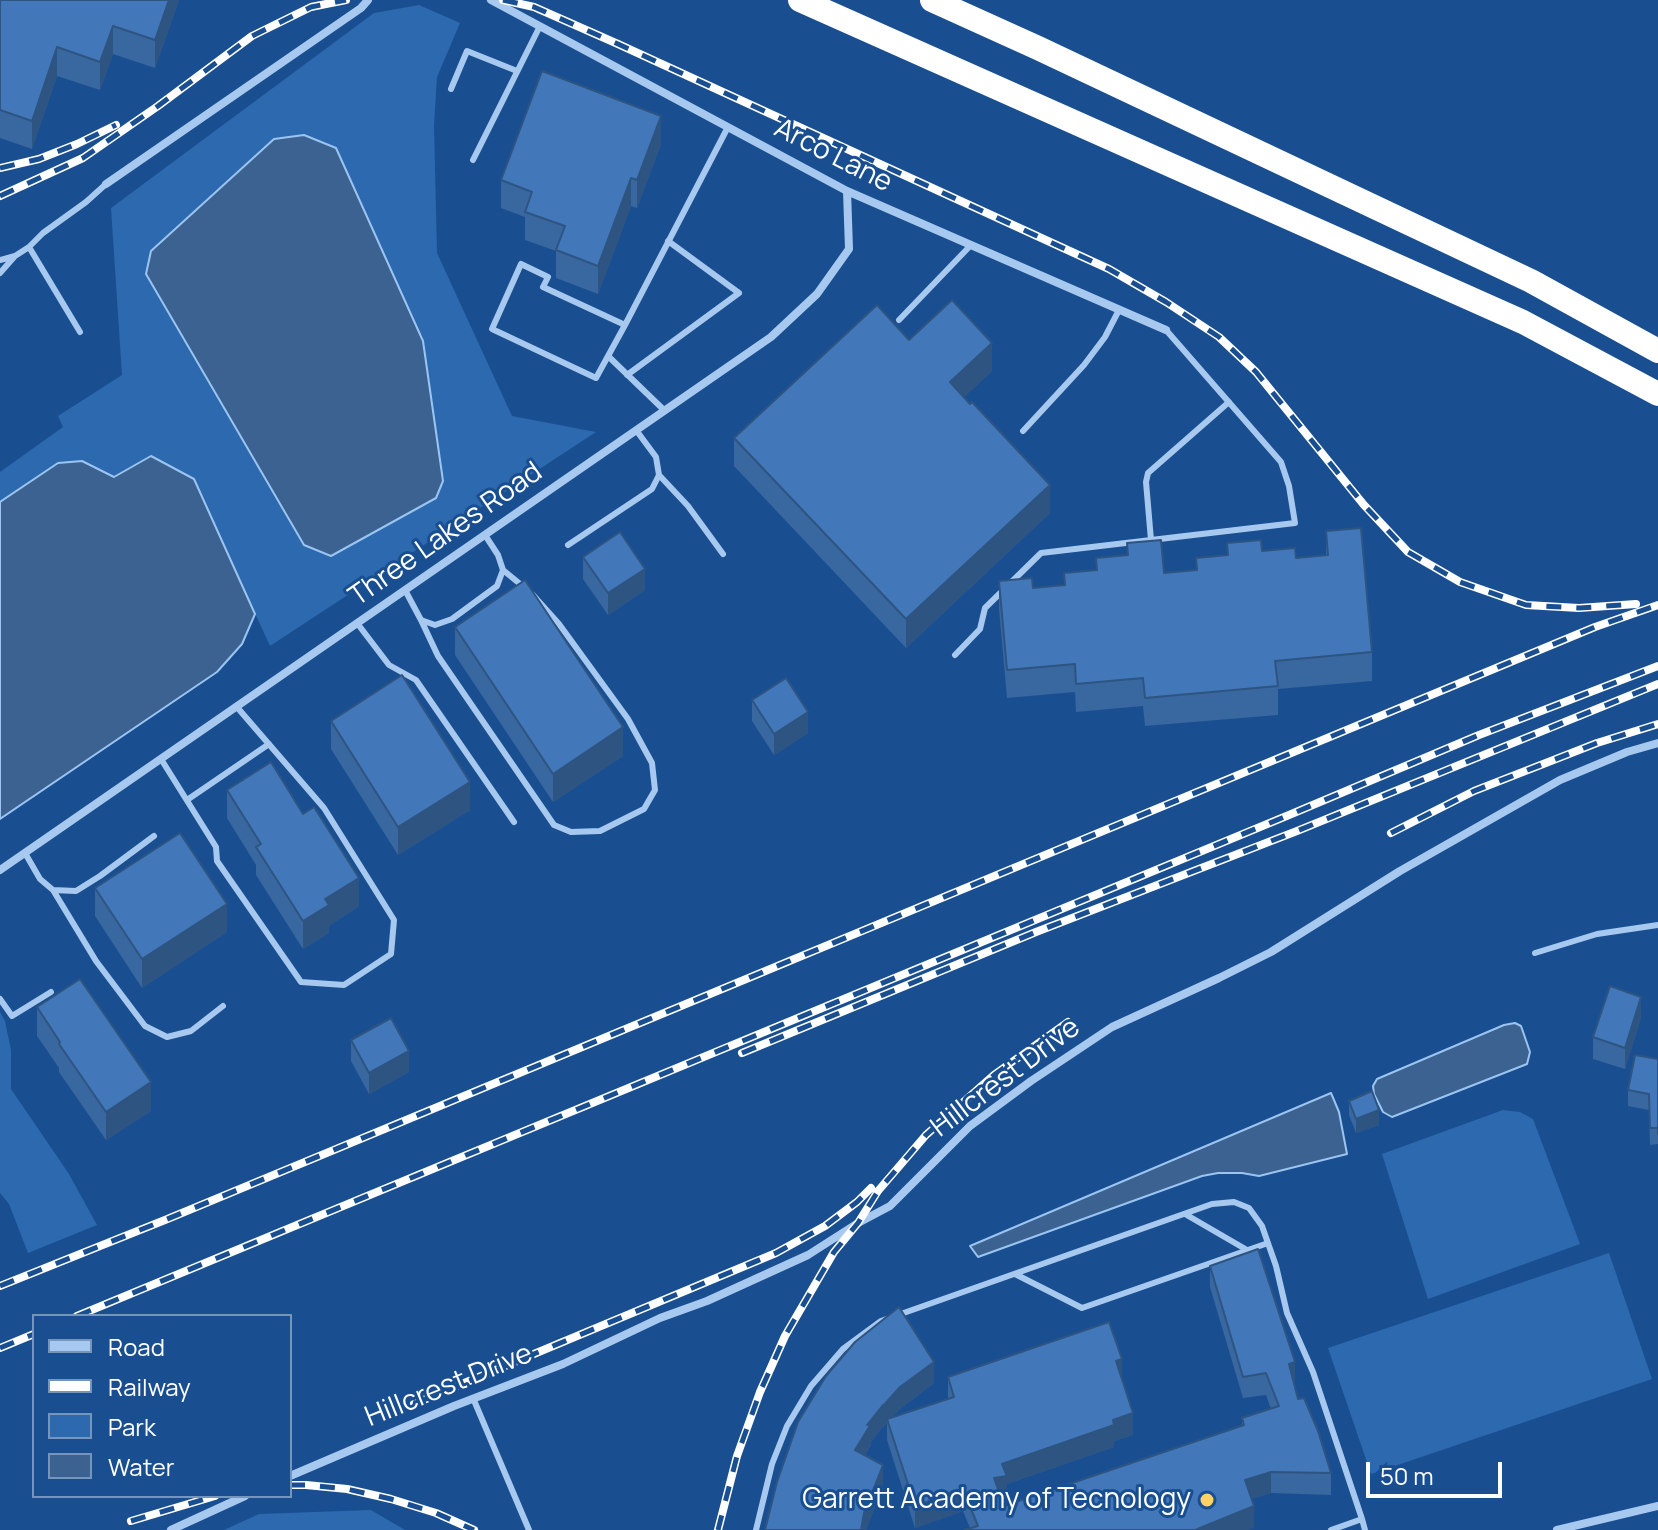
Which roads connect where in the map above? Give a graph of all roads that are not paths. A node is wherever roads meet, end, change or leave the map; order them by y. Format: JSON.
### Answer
{"nodes":[{"id":1,"x":368,"y":0,"type":"edge"},
{"id":2,"x":491,"y":0,"type":"edge"},
{"id":3,"x":800,"y":0,"type":"edge"},
{"id":4,"x":932,"y":0,"type":"edge"},
{"id":5,"x":540,"y":26,"type":"junction"},
{"id":6,"x":517,"y":71,"type":"junction"},
{"id":7,"x":451,"y":89,"type":"dead end"},
{"id":8,"x":728,"y":127,"type":"junction"},
{"id":9,"x":473,"y":160,"type":"dead end"},
{"id":10,"x":106,"y":184,"type":"joint"},
{"id":11,"x":847,"y":191,"type":"junction"},
{"id":12,"x":668,"y":241,"type":"junction"},
{"id":13,"x":971,"y":245,"type":"junction"},
{"id":14,"x":29,"y":247,"type":"junction"},
{"id":15,"x":15,"y":256,"type":"junction"},
{"id":16,"x":0,"y":260,"type":"edge"},
{"id":17,"x":0,"y":273,"type":"edge"},
{"id":18,"x":1119,"y":310,"type":"junction"},
{"id":19,"x":899,"y":320,"type":"dead end"},
{"id":20,"x":625,"y":325,"type":"junction"},
{"id":21,"x":1166,"y":330,"type":"joint"},
{"id":22,"x":80,"y":332,"type":"dead end"},
{"id":23,"x":1658,"y":351,"type":"edge"},
{"id":24,"x":608,"y":356,"type":"junction"},
{"id":25,"x":627,"y":375,"type":"junction"},
{"id":26,"x":1658,"y":394,"type":"edge"},
{"id":27,"x":1229,"y":402,"type":"junction"},
{"id":28,"x":665,"y":411,"type":"junction"},
{"id":29,"x":636,"y":430,"type":"junction"},
{"id":30,"x":1023,"y":431,"type":"dead end"},
{"id":31,"x":659,"y":475,"type":"junction"},
{"id":32,"x":485,"y":535,"type":"junction"},
{"id":33,"x":1151,"y":540,"type":"junction"},
{"id":34,"x":568,"y":545,"type":"dead end"},
{"id":35,"x":723,"y":554,"type":"dead end"},
{"id":36,"x":503,"y":570,"type":"junction"},
{"id":37,"x":405,"y":590,"type":"junction"},
{"id":38,"x":421,"y":620,"type":"junction"},
{"id":39,"x":357,"y":623,"type":"junction"},
{"id":40,"x":955,"y":655,"type":"dead end"},
{"id":41,"x":236,"y":706,"type":"junction"},
{"id":42,"x":1658,"y":743,"type":"edge"},
{"id":43,"x":269,"y":744,"type":"junction"},
{"id":44,"x":161,"y":759,"type":"junction"},
{"id":45,"x":187,"y":800,"type":"junction"},
{"id":46,"x":514,"y":822,"type":"dead end"},
{"id":47,"x":154,"y":836,"type":"dead end"},
{"id":48,"x":25,"y":853,"type":"junction"},
{"id":49,"x":0,"y":870,"type":"edge"},
{"id":50,"x":53,"y":890,"type":"junction"},
{"id":51,"x":1658,"y":925,"type":"edge"},
{"id":52,"x":1535,"y":953,"type":"dead end"},
{"id":53,"x":51,"y":992,"type":"dead end"},
{"id":54,"x":0,"y":999,"type":"edge"},
{"id":55,"x":223,"y":1006,"type":"dead end"},
{"id":56,"x":1185,"y":1214,"type":"junction"},
{"id":57,"x":1268,"y":1243,"type":"junction"},
{"id":58,"x":1248,"y":1250,"type":"junction"},
{"id":59,"x":1015,"y":1274,"type":"junction"},
{"id":60,"x":473,"y":1398,"type":"junction"},
{"id":61,"x":292,"y":1475,"type":"edge"},
{"id":62,"x":241,"y":1498,"type":"edge"},
{"id":63,"x":1658,"y":1506,"type":"edge"},
{"id":64,"x":1362,"y":1519,"type":"junction"},
{"id":65,"x":171,"y":1530,"type":"edge"},
{"id":66,"x":529,"y":1530,"type":"edge"},
{"id":67,"x":756,"y":1530,"type":"edge"},
{"id":68,"x":1331,"y":1530,"type":"edge"},
{"id":69,"x":1365,"y":1530,"type":"edge"},
{"id":70,"x":1557,"y":1530,"type":"edge"}],
"edges":[{"from":1,"to":10,"type":"street"},
{"from":2,"to":5,"type":"street","name":"Arco Lane"},
{"from":3,"to":26,"type":"highway"},
{"from":4,"to":23,"type":"highway"},
{"from":5,"to":6,"type":"lane"},
{"from":5,"to":8,"type":"street","name":"Arco Lane"},
{"from":6,"to":7,"type":"lane"},
{"from":6,"to":9,"type":"lane"},
{"from":8,"to":11,"type":"street","name":"Arco Lane"},
{"from":8,"to":12,"type":"lane"},
{"from":10,"to":14,"type":"lane"},
{"from":11,"to":13,"type":"street","name":"Arco Lane"},
{"from":11,"to":28,"type":"street","name":"Three Lakes Road"},
{"from":12,"to":20,"type":"lane"},
{"from":12,"to":25,"type":"lane"},
{"from":13,"to":18,"type":"street","name":"Arco Lane"},
{"from":13,"to":19,"type":"lane"},
{"from":14,"to":15,"type":"lane"},
{"from":14,"to":22,"type":"lane"},
{"from":15,"to":16,"type":"lane"},
{"from":15,"to":17,"type":"lane"},
{"from":18,"to":21,"type":"street","name":"Arco Lane"},
{"from":18,"to":30,"type":"lane"},
{"from":20,"to":24,"type":"lane"},
{"from":20,"to":24,"type":"lane"},
{"from":21,"to":27,"type":"lane"},
{"from":24,"to":25,"type":"lane"},
{"from":25,"to":28,"type":"lane"},
{"from":27,"to":33,"type":"lane"},
{"from":27,"to":33,"type":"lane"},
{"from":28,"to":29,"type":"street","name":"Three Lakes Road"},
{"from":29,"to":31,"type":"lane"},
{"from":29,"to":32,"type":"street","name":"Three Lakes Road"},
{"from":31,"to":34,"type":"lane"},
{"from":31,"to":35,"type":"lane"},
{"from":32,"to":36,"type":"lane"},
{"from":32,"to":37,"type":"street","name":"Three Lakes Road"},
{"from":33,"to":40,"type":"lane"},
{"from":36,"to":38,"type":"lane"},
{"from":36,"to":38,"type":"lane"},
{"from":37,"to":38,"type":"lane"},
{"from":37,"to":39,"type":"street","name":"Three Lakes Road"},
{"from":39,"to":41,"type":"street","name":"Three Lakes Road"},
{"from":39,"to":46,"type":"lane"},
{"from":41,"to":43,"type":"lane"},
{"from":41,"to":44,"type":"street","name":"Three Lakes Road"},
{"from":42,"to":60,"type":"street","name":"Hillcrest Drive"},
{"from":43,"to":45,"type":"lane"},
{"from":43,"to":45,"type":"lane"},
{"from":44,"to":45,"type":"lane"},
{"from":44,"to":48,"type":"street","name":"Three Lakes Road"},
{"from":47,"to":50,"type":"lane"},
{"from":48,"to":49,"type":"street","name":"Three Lakes Road"},
{"from":48,"to":50,"type":"lane"},
{"from":50,"to":55,"type":"lane"},
{"from":51,"to":52,"type":"lane"},
{"from":53,"to":54,"type":"lane"},
{"from":56,"to":57,"type":"lane"},
{"from":56,"to":58,"type":"lane"},
{"from":56,"to":59,"type":"lane"},
{"from":57,"to":58,"type":"lane"},
{"from":57,"to":64,"type":"lane"},
{"from":58,"to":59,"type":"lane"},
{"from":59,"to":67,"type":"lane"},
{"from":60,"to":61,"type":"street","name":"Hillcrest Drive"},
{"from":60,"to":66,"type":"lane"},
{"from":62,"to":65,"type":"street"},
{"from":63,"to":70,"type":"street"},
{"from":64,"to":68,"type":"lane"},
{"from":64,"to":69,"type":"lane"}]}
